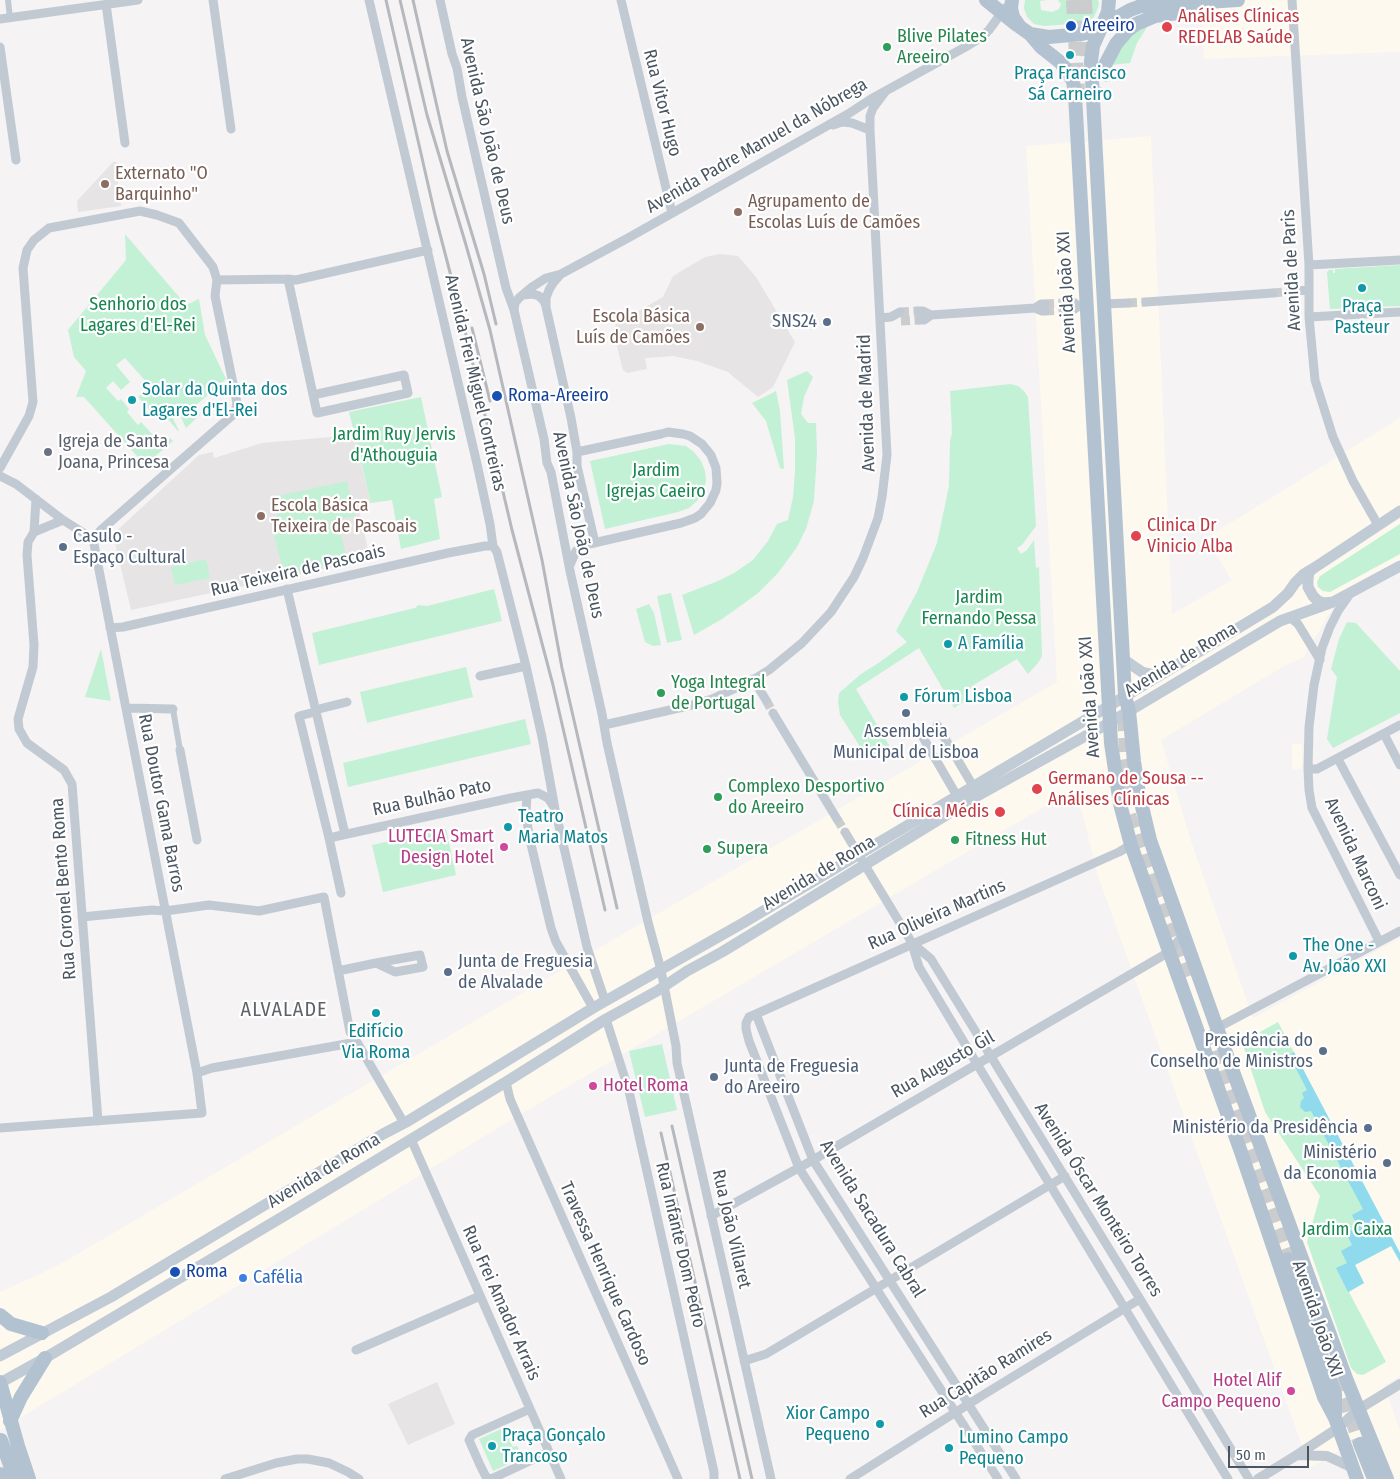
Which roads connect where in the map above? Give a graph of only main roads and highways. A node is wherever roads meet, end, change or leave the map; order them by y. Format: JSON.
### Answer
{"nodes":[{"id":1,"x":986,"y":0,"type":"edge"},
{"id":2,"x":1012,"y":0,"type":"edge"},
{"id":3,"x":1109,"y":0,"type":"edge"},
{"id":4,"x":1232,"y":0,"type":"edge"},
{"id":5,"x":1103,"y":26,"type":"junction"},
{"id":6,"x":1025,"y":30,"type":"junction"},
{"id":7,"x":1105,"y":65,"type":"tunnel mouth"},
{"id":8,"x":1104,"y":304,"type":"junction"},
{"id":9,"x":1083,"y":305,"type":"junction"},
{"id":10,"x":1400,"y":511,"type":"edge"},
{"id":11,"x":1400,"y":566,"type":"edge"},
{"id":12,"x":1314,"y":568,"type":"junction"},
{"id":13,"x":1333,"y":602,"type":"junction"},
{"id":14,"x":1123,"y":659,"type":"junction"},
{"id":15,"x":1159,"y":676,"type":"junction"},
{"id":16,"x":1125,"y":696,"type":"junction"},
{"id":17,"x":1109,"y":706,"type":"junction"},
{"id":18,"x":1129,"y":711,"type":"junction"},
{"id":19,"x":1110,"y":723,"type":"junction"},
{"id":20,"x":976,"y":791,"type":"junction"},
{"id":21,"x":1150,"y":840,"type":"junction"},
{"id":22,"x":1131,"y":846,"type":"junction"},
{"id":23,"x":605,"y":1001,"type":"junction"},
{"id":24,"x":592,"y":1008,"type":"junction"},
{"id":25,"x":606,"y":1019,"type":"junction"},
{"id":26,"x":406,"y":1122,"type":"junction"},
{"id":27,"x":412,"y":1140,"type":"junction"},
{"id":28,"x":1241,"y":1152,"type":"junction"},
{"id":29,"x":1264,"y":1156,"type":"junction"},
{"id":30,"x":1288,"y":1259,"type":"tunnel mouth"},
{"id":31,"x":0,"y":1315,"type":"edge"},
{"id":32,"x":42,"y":1333,"type":"junction"},
{"id":33,"x":0,"y":1356,"type":"edge"},
{"id":34,"x":45,"y":1358,"type":"junction"},
{"id":35,"x":0,"y":1383,"type":"edge"},
{"id":36,"x":10,"y":1421,"type":"junction"},
{"id":37,"x":1336,"y":1423,"type":"junction"},
{"id":38,"x":1,"y":1440,"type":"edge"},
{"id":39,"x":1360,"y":1444,"type":"tunnel mouth"},
{"id":40,"x":1355,"y":1473,"type":"edge"},
{"id":41,"x":0,"y":1474,"type":"edge"},
{"id":42,"x":2,"y":1479,"type":"edge"},
{"id":43,"x":15,"y":1479,"type":"edge"},
{"id":44,"x":29,"y":1479,"type":"edge"},
{"id":45,"x":1374,"y":1479,"type":"edge"},
{"id":46,"x":1387,"y":1479,"type":"edge"}],
"edges":[{"from":1,"to":6,"type":"main road","name":"Avenida João XXI"},
{"from":2,"to":6,"type":"main road"},
{"from":3,"to":5,"type":"main road"},
{"from":4,"to":5,"type":"main road"},
{"from":4,"to":7,"type":"main road"},
{"from":5,"to":6,"type":"main road"},
{"from":5,"to":8,"type":"main road","name":"Avenida João XXI"},
{"from":6,"to":9,"type":"main road","name":"Avenida João XXI"},
{"from":8,"to":9,"type":"main road"},
{"from":8,"to":14,"type":"main road","name":"Avenida João XXI"},
{"from":9,"to":17,"type":"main road","name":"Avenida João XXI"},
{"from":10,"to":12,"type":"main road","name":"Avenida de Roma"},
{"from":11,"to":13,"type":"main road","name":"Avenida de Roma"},
{"from":12,"to":13,"type":"main road"},
{"from":12,"to":15,"type":"main road","name":"Avenida de Roma"},
{"from":13,"to":18,"type":"main road","name":"Avenida de Roma"},
{"from":14,"to":15,"type":"main road"},
{"from":14,"to":16,"type":"main road","name":"Avenida João XXI"},
{"from":15,"to":16,"type":"main road","name":"Avenida de Roma"},
{"from":16,"to":17,"type":"main road","name":"Avenida de Roma"},
{"from":16,"to":18,"type":"main road","name":"Avenida João XXI"},
{"from":17,"to":19,"type":"main road","name":"Avenida João XXI"},
{"from":17,"to":20,"type":"main road","name":"Avenida de Roma"},
{"from":18,"to":19,"type":"main road","name":"Avenida de Roma"},
{"from":18,"to":21,"type":"main road","name":"Avenida João XXI"},
{"from":19,"to":20,"type":"main road","name":"Avenida de Roma"},
{"from":19,"to":22,"type":"main road","name":"Avenida João XXI"},
{"from":20,"to":23,"type":"main road","name":"Avenida de Roma"},
{"from":20,"to":25,"type":"main road","name":"Avenida de Roma"},
{"from":21,"to":22,"type":"main road"},
{"from":21,"to":29,"type":"main road","name":"Avenida João XXI"},
{"from":22,"to":28,"type":"main road","name":"Avenida João XXI"},
{"from":23,"to":24,"type":"main road","name":"Avenida de Roma"},
{"from":23,"to":25,"type":"main road"},
{"from":24,"to":25,"type":"main road"},
{"from":24,"to":26,"type":"main road","name":"Avenida de Roma"},
{"from":25,"to":27,"type":"main road","name":"Avenida de Roma"},
{"from":26,"to":27,"type":"main road"},
{"from":26,"to":32,"type":"main road","name":"Avenida de Roma"},
{"from":27,"to":34,"type":"main road","name":"Avenida de Roma"},
{"from":28,"to":29,"type":"main road"},
{"from":28,"to":37,"type":"main road","name":"Avenida João XXI"},
{"from":29,"to":46,"type":"main road","name":"Avenida João XXI"},
{"from":30,"to":37,"type":"main road"},
{"from":31,"to":32,"type":"main road"},
{"from":32,"to":33,"type":"main road","name":"Avenida de Roma"},
{"from":34,"to":35,"type":"main road","name":"Avenida de Roma"},
{"from":34,"to":36,"type":"main road"},
{"from":35,"to":36,"type":"main road"},
{"from":36,"to":44,"type":"main road"},
{"from":37,"to":40,"type":"main road"},
{"from":38,"to":43,"type":"main road"},
{"from":39,"to":45,"type":"main road"},
{"from":41,"to":42,"type":"main road"}]}
